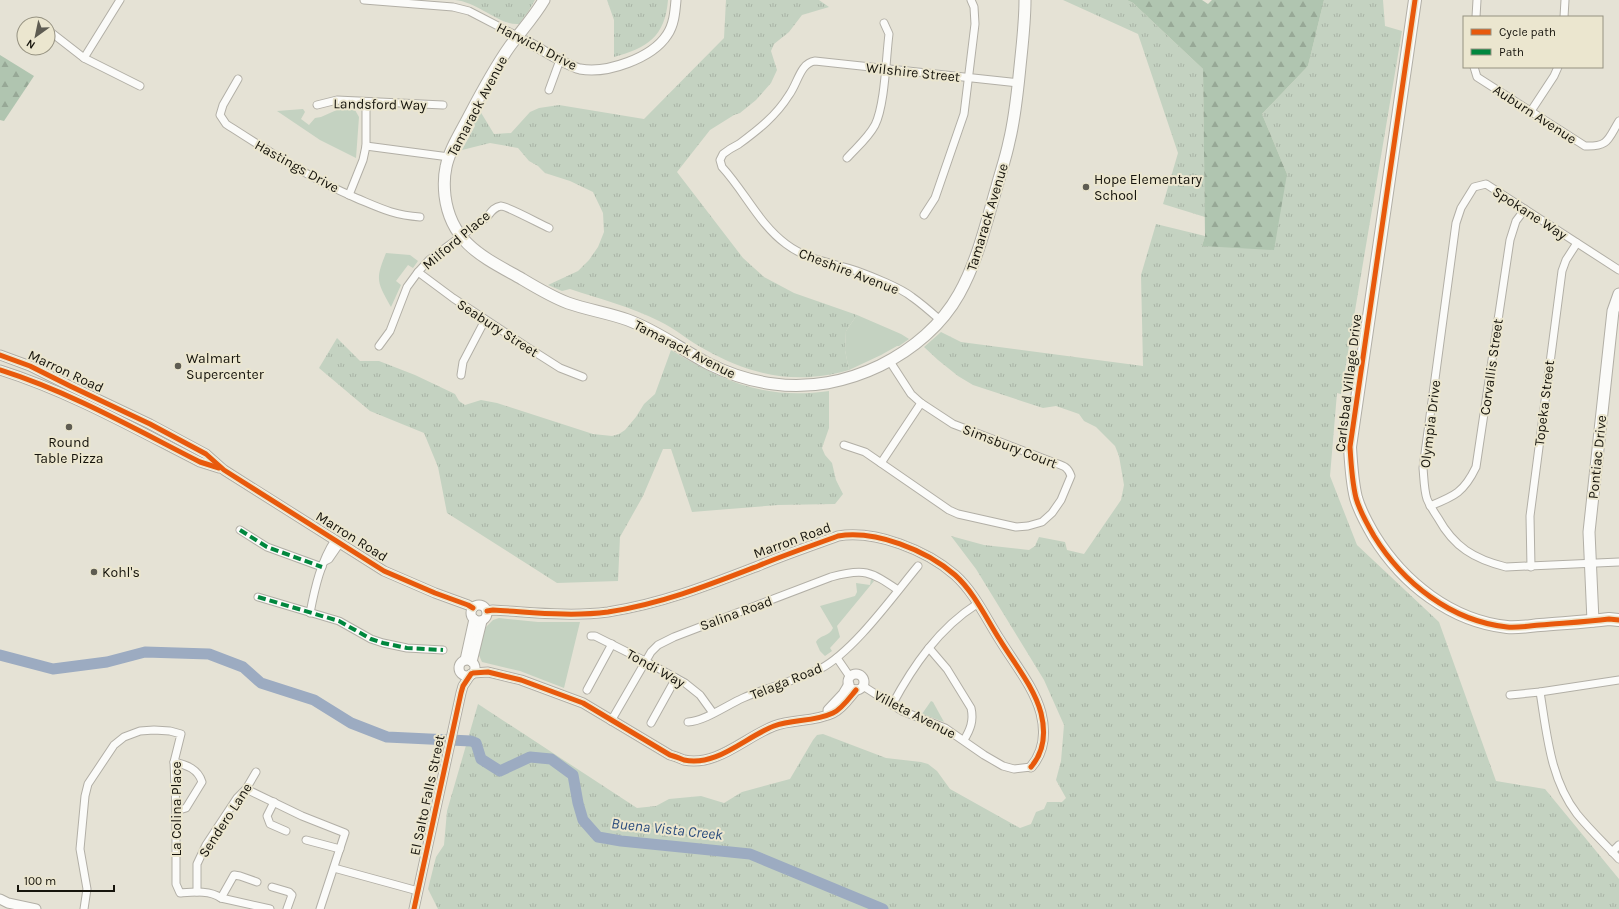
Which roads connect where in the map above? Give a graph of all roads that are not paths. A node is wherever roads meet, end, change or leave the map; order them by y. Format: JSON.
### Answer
{"nodes":[{"id":1,"x":120,"y":0,"type":"edge"},
{"id":2,"x":364,"y":0,"type":"edge"},
{"id":3,"x":544,"y":0,"type":"edge"},
{"id":4,"x":676,"y":0,"type":"edge"},
{"id":5,"x":971,"y":0,"type":"edge"},
{"id":6,"x":1025,"y":0,"type":"edge"},
{"id":7,"x":1415,"y":0,"type":"edge"},
{"id":8,"x":1477,"y":0,"type":"edge"},
{"id":9,"x":1565,"y":0,"type":"edge"},
{"id":10,"x":1476,"y":16,"type":"edge"},
{"id":11,"x":1564,"y":16,"type":"edge"},
{"id":12,"x":884,"y":23,"type":"dead end"},
{"id":13,"x":56,"y":36,"type":"edge"},
{"id":14,"x":522,"y":39,"type":"junction"},
{"id":15,"x":84,"y":58,"type":"junction"},
{"id":16,"x":560,"y":60,"type":"junction"},
{"id":17,"x":1474,"y":68,"type":"edge"},
{"id":18,"x":1558,"y":68,"type":"edge"},
{"id":19,"x":885,"y":70,"type":"junction"},
{"id":20,"x":968,"y":78,"type":"junction"},
{"id":21,"x":238,"y":79,"type":"dead end"},
{"id":22,"x":1018,"y":83,"type":"junction"},
{"id":23,"x":140,"y":86,"type":"dead end"},
{"id":24,"x":549,"y":90,"type":"dead end"},
{"id":25,"x":366,"y":102,"type":"junction"},
{"id":26,"x":317,"y":105,"type":"dead end"},
{"id":27,"x":443,"y":105,"type":"dead end"},
{"id":28,"x":1531,"y":111,"type":"junction"},
{"id":29,"x":1619,"y":121,"type":"edge"},
{"id":30,"x":366,"y":146,"type":"junction"},
{"id":31,"x":448,"y":157,"type":"junction"},
{"id":32,"x":847,"y":158,"type":"dead end"},
{"id":33,"x":720,"y":160,"type":"joint"},
{"id":34,"x":349,"y":195,"type":"junction"},
{"id":35,"x":1525,"y":209,"type":"junction"},
{"id":36,"x":924,"y":215,"type":"dead end"},
{"id":37,"x":420,"y":217,"type":"dead end"},
{"id":38,"x":1456,"y":223,"type":"joint"},
{"id":39,"x":549,"y":228,"type":"dead end"},
{"id":40,"x":461,"y":236,"type":"junction"},
{"id":41,"x":1577,"y":243,"type":"junction"},
{"id":42,"x":1619,"y":270,"type":"edge"},
{"id":43,"x":418,"y":272,"type":"junction"},
{"id":44,"x":1619,"y":294,"type":"edge"},
{"id":45,"x":485,"y":320,"type":"junction"},
{"id":46,"x":940,"y":320,"type":"junction"},
{"id":47,"x":379,"y":346,"type":"dead end"},
{"id":48,"x":0,"y":355,"type":"edge"},
{"id":49,"x":889,"y":360,"type":"junction"},
{"id":50,"x":0,"y":370,"type":"edge"},
{"id":51,"x":461,"y":374,"type":"dead end"},
{"id":52,"x":583,"y":377,"type":"dead end"},
{"id":53,"x":921,"y":403,"type":"junction"},
{"id":54,"x":844,"y":444,"type":"dead end"},
{"id":55,"x":881,"y":463,"type":"junction"},
{"id":56,"x":224,"y":470,"type":"junction"},
{"id":57,"x":1430,"y":506,"type":"junction"},
{"id":58,"x":240,"y":530,"type":"dead end"},
{"id":59,"x":338,"y":542,"type":"junction"},
{"id":60,"x":1619,"y":562,"type":"edge"},
{"id":61,"x":323,"y":564,"type":"junction"},
{"id":62,"x":1590,"y":564,"type":"junction"},
{"id":63,"x":918,"y":566,"type":"dead end"},
{"id":64,"x":1531,"y":567,"type":"junction"},
{"id":65,"x":898,"y":590,"type":"junction"},
{"id":66,"x":258,"y":597,"type":"dead end"},
{"id":67,"x":977,"y":604,"type":"junction"},
{"id":68,"x":473,"y":608,"type":"junction"},
{"id":69,"x":487,"y":611,"type":"junction"},
{"id":70,"x":310,"y":613,"type":"junction"},
{"id":71,"x":478,"y":620,"type":"junction"},
{"id":72,"x":1619,"y":620,"type":"edge"},
{"id":73,"x":1593,"y":621,"type":"junction"},
{"id":74,"x":591,"y":636,"type":"dead end"},
{"id":75,"x":612,"y":644,"type":"junction"},
{"id":76,"x":929,"y":648,"type":"junction"},
{"id":77,"x":443,"y":650,"type":"dead end"},
{"id":78,"x":837,"y":658,"type":"junction"},
{"id":79,"x":645,"y":661,"type":"junction"},
{"id":80,"x":471,"y":667,"type":"junction"},
{"id":81,"x":462,"y":673,"type":"junction"},
{"id":82,"x":676,"y":678,"type":"junction"},
{"id":83,"x":850,"y":680,"type":"junction"},
{"id":84,"x":1619,"y":680,"type":"edge"},
{"id":85,"x":859,"y":688,"type":"junction"},
{"id":86,"x":462,"y":690,"type":"junction"},
{"id":87,"x":587,"y":690,"type":"dead end"},
{"id":88,"x":1540,"y":692,"type":"junction"},
{"id":89,"x":1510,"y":695,"type":"dead end"},
{"id":90,"x":892,"y":705,"type":"junction"},
{"id":91,"x":713,"y":713,"type":"junction"},
{"id":92,"x":825,"y":715,"type":"junction"},
{"id":93,"x":611,"y":721,"type":"junction"},
{"id":94,"x":688,"y":722,"type":"dead end"},
{"id":95,"x":651,"y":723,"type":"dead end"},
{"id":96,"x":964,"y":740,"type":"junction"},
{"id":97,"x":174,"y":762,"type":"junction"},
{"id":98,"x":1031,"y":767,"type":"joint"},
{"id":99,"x":256,"y":772,"type":"dead end"},
{"id":100,"x":246,"y":789,"type":"junction"},
{"id":101,"x":274,"y":802,"type":"junction"},
{"id":102,"x":176,"y":811,"type":"junction"},
{"id":103,"x":286,"y":831,"type":"dead end"},
{"id":104,"x":306,"y":840,"type":"dead end"},
{"id":105,"x":1619,"y":845,"type":"edge"},
{"id":106,"x":340,"y":849,"type":"junction"},
{"id":107,"x":1612,"y":852,"type":"junction"},
{"id":108,"x":1619,"y":859,"type":"edge"},
{"id":109,"x":334,"y":868,"type":"junction"},
{"id":110,"x":257,"y":882,"type":"dead end"},
{"id":111,"x":272,"y":887,"type":"dead end"},
{"id":112,"x":418,"y":891,"type":"junction"},
{"id":113,"x":197,"y":892,"type":"junction"},
{"id":114,"x":221,"y":898,"type":"junction"},
{"id":115,"x":0,"y":899,"type":"edge"},
{"id":116,"x":36,"y":909,"type":"edge"},
{"id":117,"x":84,"y":909,"type":"edge"},
{"id":118,"x":270,"y":909,"type":"edge"},
{"id":119,"x":287,"y":909,"type":"edge"},
{"id":120,"x":320,"y":909,"type":"edge"},
{"id":121,"x":414,"y":909,"type":"edge"}],
"edges":[{"from":1,"to":15,"type":"street"},
{"from":2,"to":14,"type":"street","name":"Harwich Drive"},
{"from":3,"to":14,"type":"main road","name":"Tamarack Avenue"},
{"from":4,"to":16,"type":"street","name":"Harwich Drive"},
{"from":5,"to":20,"type":"street"},
{"from":6,"to":22,"type":"main road","name":"Tamarack Avenue"},
{"from":7,"to":73,"type":"main road","name":"Carlsbad Village Drive"},
{"from":8,"to":10,"type":"street"},
{"from":9,"to":11,"type":"street"},
{"from":12,"to":19,"type":"street"},
{"from":13,"to":15,"type":"street"},
{"from":14,"to":16,"type":"street","name":"Harwich Drive"},
{"from":14,"to":31,"type":"main road","name":"Tamarack Avenue"},
{"from":15,"to":23,"type":"street"},
{"from":16,"to":24,"type":"street"},
{"from":17,"to":28,"type":"street","name":"Auburn Avenue"},
{"from":18,"to":28,"type":"street"},
{"from":19,"to":20,"type":"street","name":"Wilshire Street"},
{"from":19,"to":32,"type":"street"},
{"from":19,"to":33,"type":"street","name":"Wilshire Street"},
{"from":20,"to":22,"type":"street","name":"Wilshire Street"},
{"from":20,"to":36,"type":"street"},
{"from":21,"to":34,"type":"street","name":"Hastings Drive"},
{"from":22,"to":46,"type":"main road","name":"Tamarack Avenue"},
{"from":25,"to":26,"type":"street","name":"Landsford Way"},
{"from":25,"to":27,"type":"street","name":"Landsford Way"},
{"from":25,"to":30,"type":"street"},
{"from":28,"to":29,"type":"street","name":"Auburn Avenue"},
{"from":30,"to":31,"type":"street"},
{"from":30,"to":34,"type":"street"},
{"from":31,"to":40,"type":"main road","name":"Tamarack Avenue"},
{"from":33,"to":46,"type":"street","name":"Cheshire Avenue"},
{"from":34,"to":37,"type":"street","name":"Hastings Drive"},
{"from":35,"to":38,"type":"street","name":"Spokane Way"},
{"from":35,"to":41,"type":"street","name":"Spokane Way"},
{"from":35,"to":57,"type":"street","name":"Corvallis Street"},
{"from":38,"to":57,"type":"street","name":"Olympia Drive"},
{"from":39,"to":40,"type":"street","name":"Milford Place"},
{"from":40,"to":43,"type":"street","name":"Milford Place"},
{"from":40,"to":49,"type":"main road","name":"Tamarack Avenue"},
{"from":41,"to":42,"type":"street","name":"Spokane Way"},
{"from":41,"to":64,"type":"street","name":"Topeka Street"},
{"from":43,"to":45,"type":"street","name":"Seabury Street"},
{"from":43,"to":47,"type":"street","name":"Milford Place"},
{"from":44,"to":62,"type":"main road","name":"Pontiac Drive"},
{"from":45,"to":51,"type":"street"},
{"from":45,"to":52,"type":"street","name":"Seabury Street"},
{"from":46,"to":49,"type":"main road","name":"Tamarack Avenue"},
{"from":48,"to":56,"type":"street","name":"Marron Road"},
{"from":49,"to":53,"type":"street","name":"Simsbury Court"},
{"from":50,"to":56,"type":"street","name":"Marron Road"},
{"from":53,"to":55,"type":"street"},
{"from":53,"to":55,"type":"street","name":"Simsbury Court"},
{"from":54,"to":55,"type":"street","name":"Simsbury Court"},
{"from":56,"to":59,"type":"street","name":"Marron Road"},
{"from":57,"to":64,"type":"street","name":"Olympia Drive"},
{"from":58,"to":61,"type":"street"},
{"from":59,"to":61,"type":"street"},
{"from":59,"to":68,"type":"street","name":"Marron Road"},
{"from":60,"to":62,"type":"street","name":"Olympia Drive"},
{"from":61,"to":70,"type":"street"},
{"from":62,"to":64,"type":"street","name":"Olympia Drive"},
{"from":62,"to":73,"type":"main road","name":"Pontiac Drive"},
{"from":63,"to":65,"type":"street","name":"Telaga Road"},
{"from":65,"to":78,"type":"street","name":"Telaga Road"},
{"from":65,"to":79,"type":"street","name":"Salina Road"},
{"from":66,"to":70,"type":"street"},
{"from":67,"to":69,"type":"street","name":"Marron Road"},
{"from":67,"to":76,"type":"street"},
{"from":67,"to":98,"type":"street","name":"Marron Road"},
{"from":68,"to":69,"type":"street"},
{"from":68,"to":71,"type":"street"},
{"from":69,"to":71,"type":"street"},
{"from":70,"to":77,"type":"street"},
{"from":71,"to":80,"type":"street","name":"El Salto Falls Street"},
{"from":72,"to":73,"type":"main road","name":"Carlsbad Village Drive"},
{"from":74,"to":75,"type":"street","name":"Tondi Way"},
{"from":75,"to":79,"type":"street","name":"Tondi Way"},
{"from":75,"to":87,"type":"street"},
{"from":76,"to":90,"type":"street"},
{"from":76,"to":96,"type":"street"},
{"from":78,"to":83,"type":"street"},
{"from":78,"to":91,"type":"street","name":"Telaga Road"},
{"from":79,"to":82,"type":"street","name":"Tondi Way"},
{"from":79,"to":93,"type":"street","name":"Salina Road"},
{"from":80,"to":81,"type":"street"},
{"from":80,"to":81,"type":"street"},
{"from":80,"to":86,"type":"street","name":"El Salto Falls Street"},
{"from":80,"to":93,"type":"street"},
{"from":81,"to":86,"type":"street","name":"El Salto Falls Street"},
{"from":82,"to":91,"type":"street","name":"Tondi Way"},
{"from":82,"to":95,"type":"street"},
{"from":83,"to":85,"type":"street"},
{"from":83,"to":85,"type":"street"},
{"from":83,"to":92,"type":"street"},
{"from":84,"to":88,"type":"street"},
{"from":85,"to":90,"type":"street","name":"Villeta Avenue"},
{"from":85,"to":92,"type":"street"},
{"from":86,"to":112,"type":"street","name":"El Salto Falls Street"},
{"from":88,"to":89,"type":"street"},
{"from":88,"to":107,"type":"street"},
{"from":90,"to":96,"type":"street","name":"Villeta Avenue"},
{"from":91,"to":94,"type":"street","name":"Telaga Road"},
{"from":92,"to":93,"type":"street"},
{"from":96,"to":98,"type":"street","name":"Villeta Avenue"},
{"from":97,"to":102,"type":"street","name":"La Colina Place"},
{"from":97,"to":102,"type":"street"},
{"from":97,"to":117,"type":"street","name":"La Colina Place"},
{"from":99,"to":100,"type":"street","name":"Sendero Lane"},
{"from":100,"to":101,"type":"street"},
{"from":100,"to":113,"type":"street","name":"Sendero Lane"},
{"from":101,"to":103,"type":"street"},
{"from":101,"to":106,"type":"street"},
{"from":102,"to":113,"type":"street","name":"La Colina Place"},
{"from":104,"to":106,"type":"street"},
{"from":105,"to":107,"type":"street"},
{"from":106,"to":109,"type":"street"},
{"from":107,"to":108,"type":"street"},
{"from":109,"to":112,"type":"street"},
{"from":109,"to":120,"type":"street"},
{"from":110,"to":114,"type":"street"},
{"from":111,"to":119,"type":"street"},
{"from":112,"to":121,"type":"street","name":"El Salto Falls Street"},
{"from":113,"to":114,"type":"street"},
{"from":114,"to":118,"type":"street"},
{"from":115,"to":116,"type":"street"}]}
